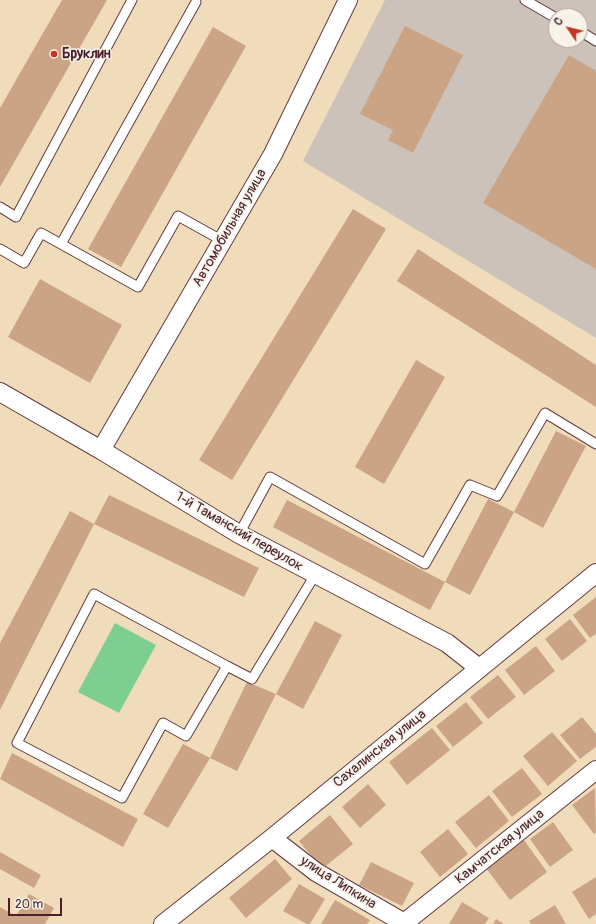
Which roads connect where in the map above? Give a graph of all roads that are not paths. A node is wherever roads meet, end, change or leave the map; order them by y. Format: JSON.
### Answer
{"nodes":[{"id":1,"x":132,"y":0,"type":"edge"},
{"id":2,"x":348,"y":0,"type":"edge"},
{"id":3,"x":525,"y":0,"type":"edge"},
{"id":4,"x":196,"y":2,"type":"dead end"},
{"id":5,"x":548,"y":13,"type":"edge"},
{"id":6,"x":0,"y":208,"type":"edge"},
{"id":7,"x":222,"y":240,"type":"junction"},
{"id":8,"x":61,"y":244,"type":"junction"},
{"id":9,"x":0,"y":250,"type":"edge"},
{"id":10,"x":0,"y":392,"type":"edge"},
{"id":11,"x":596,"y":444,"type":"edge"},
{"id":12,"x":102,"y":450,"type":"junction"},
{"id":13,"x":239,"y":534,"type":"junction"},
{"id":14,"x":596,"y":573,"type":"edge"},
{"id":15,"x":314,"y":575,"type":"junction"},
{"id":16,"x":227,"y":666,"type":"junction"},
{"id":17,"x":479,"y":668,"type":"junction"},
{"id":18,"x":596,"y":770,"type":"edge"},
{"id":19,"x":272,"y":838,"type":"junction"},
{"id":20,"x":163,"y":924,"type":"edge"},
{"id":21,"x":405,"y":924,"type":"edge"}],
"edges":[{"from":1,"to":6,"type":"lane"},
{"from":2,"to":7,"type":"street","name":"Автомобильная улица"},
{"from":3,"to":5,"type":"lane"},
{"from":4,"to":8,"type":"lane"},
{"from":7,"to":8,"type":"lane"},
{"from":7,"to":12,"type":"street","name":"Автомобильная улица"},
{"from":8,"to":9,"type":"lane"},
{"from":10,"to":12,"type":"street","name":"1-й Таманский переулок"},
{"from":11,"to":13,"type":"lane"},
{"from":12,"to":13,"type":"street","name":"1-й Таманский переулок"},
{"from":13,"to":15,"type":"street","name":"1-й Таманский переулок"},
{"from":14,"to":17,"type":"street","name":"Сахалинская улица"},
{"from":15,"to":16,"type":"lane"},
{"from":15,"to":17,"type":"street","name":"1-й Таманский переулок"},
{"from":16,"to":16,"type":"lane"},
{"from":17,"to":19,"type":"street","name":"Сахалинская улица"},
{"from":18,"to":21,"type":"street","name":"Камчатская улица"},
{"from":19,"to":20,"type":"street","name":"Сахалинская улица"},
{"from":19,"to":21,"type":"street","name":"улица Липкина"}]}
